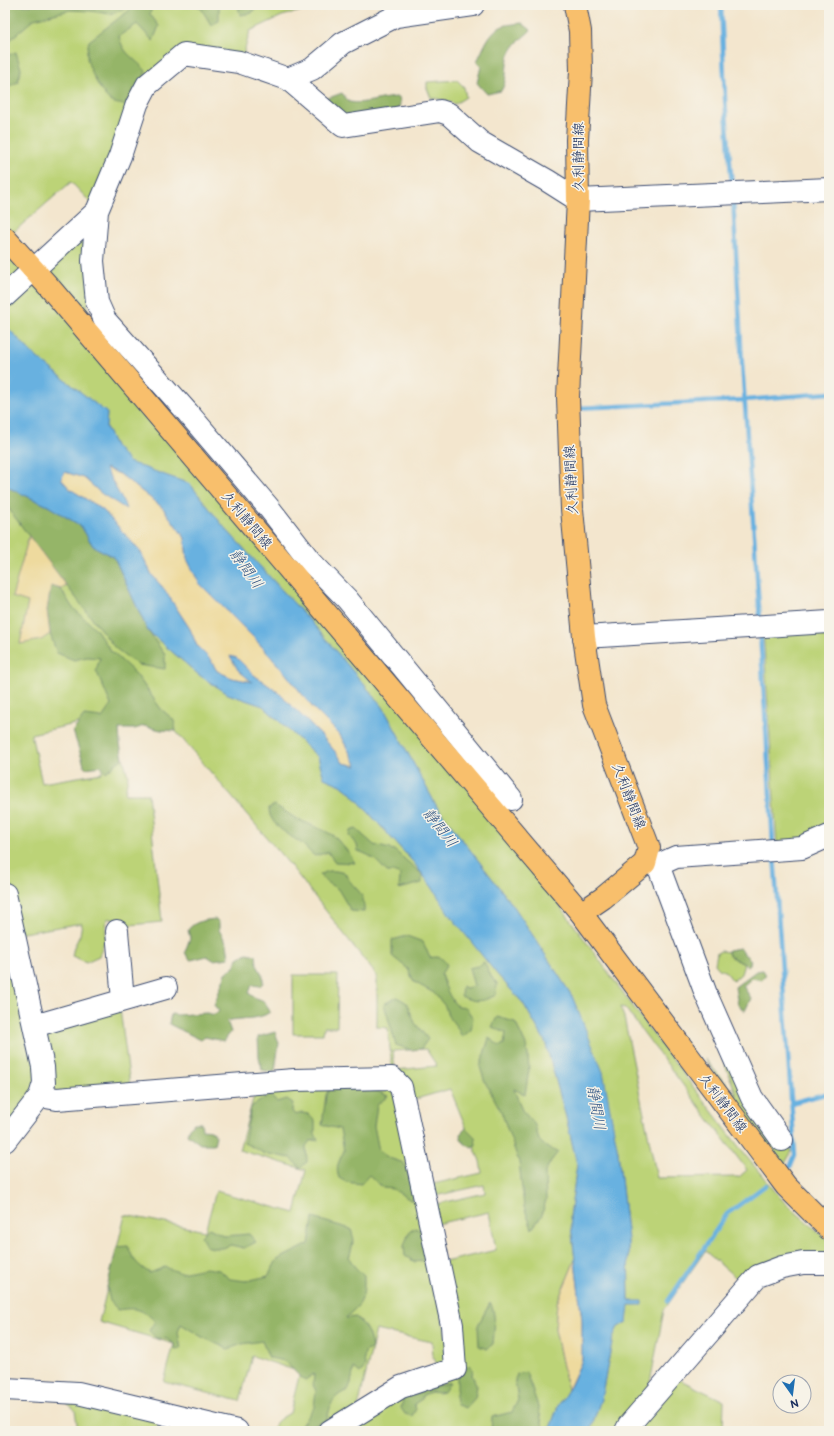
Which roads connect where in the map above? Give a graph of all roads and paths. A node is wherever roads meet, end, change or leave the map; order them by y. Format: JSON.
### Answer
{"nodes":[{"id":1,"x":473,"y":5,"type":"edge"},
{"id":2,"x":575,"y":5,"type":"edge"},
{"id":3,"x":288,"y":79,"type":"junction"},
{"id":4,"x":829,"y":189,"type":"edge"},
{"id":5,"x":578,"y":200,"type":"junction"},
{"id":6,"x":97,"y":211,"type":"junction"},
{"id":7,"x":5,"y":238,"type":"edge"},
{"id":8,"x":34,"y":270,"type":"junction"},
{"id":9,"x":10,"y":292,"type":"edge"},
{"id":10,"x":829,"y":622,"type":"edge"},
{"id":11,"x":584,"y":636,"type":"junction"},
{"id":12,"x":511,"y":799,"type":"dead end"},
{"id":13,"x":829,"y":836,"type":"edge"},
{"id":14,"x":652,"y":864,"type":"junction"},
{"id":15,"x":5,"y":894,"type":"edge"},
{"id":16,"x":581,"y":913,"type":"junction"},
{"id":17,"x":117,"y":931,"type":"dead end"},
{"id":18,"x":166,"y":988,"type":"dead end"},
{"id":19,"x":123,"y":1000,"type":"junction"},
{"id":20,"x":34,"y":1026,"type":"junction"},
{"id":21,"x":40,"y":1096,"type":"junction"},
{"id":22,"x":782,"y":1140,"type":"dead end"},
{"id":23,"x":5,"y":1141,"type":"edge"},
{"id":24,"x":829,"y":1229,"type":"edge"},
{"id":25,"x":829,"y":1263,"type":"edge"},
{"id":26,"x":5,"y":1389,"type":"edge"},
{"id":27,"x":237,"y":1431,"type":"edge"},
{"id":28,"x":330,"y":1431,"type":"edge"},
{"id":29,"x":626,"y":1431,"type":"edge"}],
"edges":[{"from":1,"to":3,"type":"street"},
{"from":2,"to":5,"type":"main road","name":"久利静間線"},
{"from":3,"to":5,"type":"street"},
{"from":3,"to":6,"type":"street"},
{"from":4,"to":5,"type":"street"},
{"from":5,"to":11,"type":"main road","name":"久利静間線"},
{"from":6,"to":8,"type":"street"},
{"from":6,"to":12,"type":"street"},
{"from":7,"to":8,"type":"main road","name":"久利静間線"},
{"from":8,"to":9,"type":"street"},
{"from":8,"to":16,"type":"main road","name":"久利静間線"},
{"from":10,"to":11,"type":"street"},
{"from":11,"to":14,"type":"main road","name":"久利静間線"},
{"from":13,"to":14,"type":"street"},
{"from":14,"to":16,"type":"main road"},
{"from":14,"to":22,"type":"street"},
{"from":15,"to":20,"type":"street"},
{"from":16,"to":24,"type":"main road","name":"久利静間線"},
{"from":17,"to":19,"type":"street"},
{"from":18,"to":19,"type":"street"},
{"from":19,"to":20,"type":"street"},
{"from":20,"to":21,"type":"street"},
{"from":21,"to":23,"type":"street"},
{"from":21,"to":28,"type":"street"},
{"from":25,"to":29,"type":"street"},
{"from":26,"to":27,"type":"street"}]}
